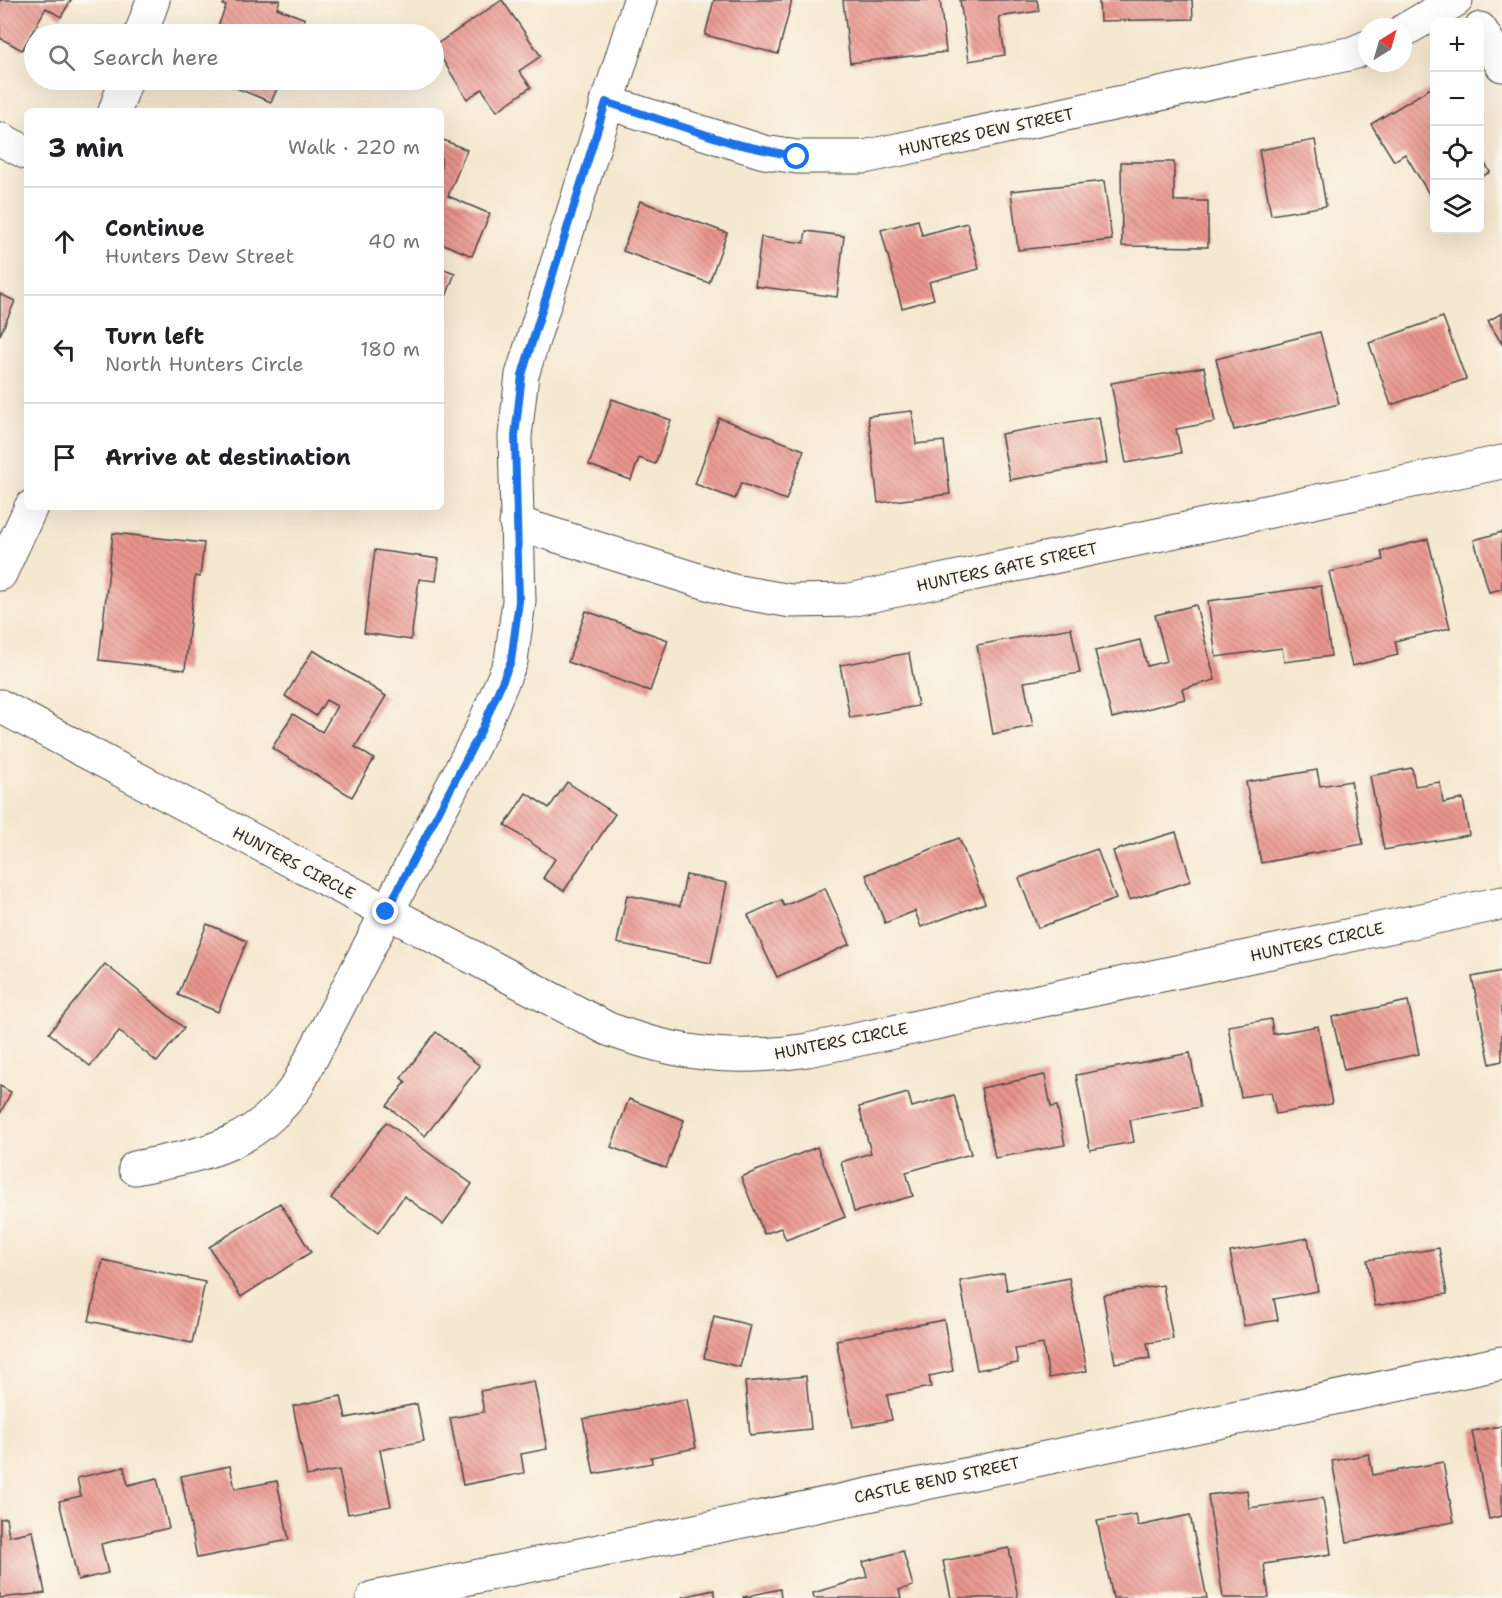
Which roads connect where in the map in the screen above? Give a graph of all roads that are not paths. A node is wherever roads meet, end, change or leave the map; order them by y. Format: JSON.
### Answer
{"nodes":[{"id":1,"x":153,"y":0,"type":"edge"},
{"id":2,"x":640,"y":0,"type":"edge"},
{"id":3,"x":1456,"y":0,"type":"edge"},
{"id":4,"x":1461,"y":0,"type":"edge"},
{"id":5,"x":1472,"y":18,"type":"edge"},
{"id":6,"x":145,"y":24,"type":"edge"},
{"id":7,"x":1412,"y":26,"type":"edge"},
{"id":8,"x":1484,"y":37,"type":"edge"},
{"id":9,"x":1358,"y":51,"type":"edge"},
{"id":10,"x":1502,"y":65,"type":"edge"},
{"id":11,"x":122,"y":90,"type":"edge"},
{"id":12,"x":606,"y":102,"type":"junction"},
{"id":13,"x":116,"y":108,"type":"edge"},
{"id":14,"x":0,"y":139,"type":"edge"},
{"id":15,"x":24,"y":151,"type":"edge"},
{"id":16,"x":1502,"y":462,"type":"edge"},
{"id":17,"x":30,"y":510,"type":"edge"},
{"id":18,"x":516,"y":523,"type":"junction"},
{"id":19,"x":0,"y":574,"type":"edge"},
{"id":20,"x":0,"y":706,"type":"edge"},
{"id":21,"x":1502,"y":903,"type":"edge"},
{"id":22,"x":386,"y":912,"type":"junction"},
{"id":23,"x":135,"y":1168,"type":"dead end"},
{"id":24,"x":1502,"y":1363,"type":"edge"},
{"id":25,"x":373,"y":1598,"type":"edge"}],
"edges":[{"from":1,"to":6,"type":"street"},
{"from":2,"to":12,"type":"street"},
{"from":3,"to":7,"type":"street"},
{"from":4,"to":5,"type":"street"},
{"from":8,"to":10,"type":"street"},
{"from":9,"to":12,"type":"street","name":"HUNTERS DEW STREET"},
{"from":11,"to":13,"type":"street"},
{"from":12,"to":18,"type":"street"},
{"from":14,"to":15,"type":"street"},
{"from":16,"to":18,"type":"street","name":"HUNTERS GATE STREET"},
{"from":17,"to":19,"type":"street"},
{"from":18,"to":22,"type":"street"},
{"from":20,"to":22,"type":"street","name":"HUNTERS CIRCLE"},
{"from":21,"to":22,"type":"street","name":"HUNTERS CIRCLE"},
{"from":22,"to":23,"type":"street"},
{"from":24,"to":25,"type":"street","name":"CASTLE BEND STREET"}]}
